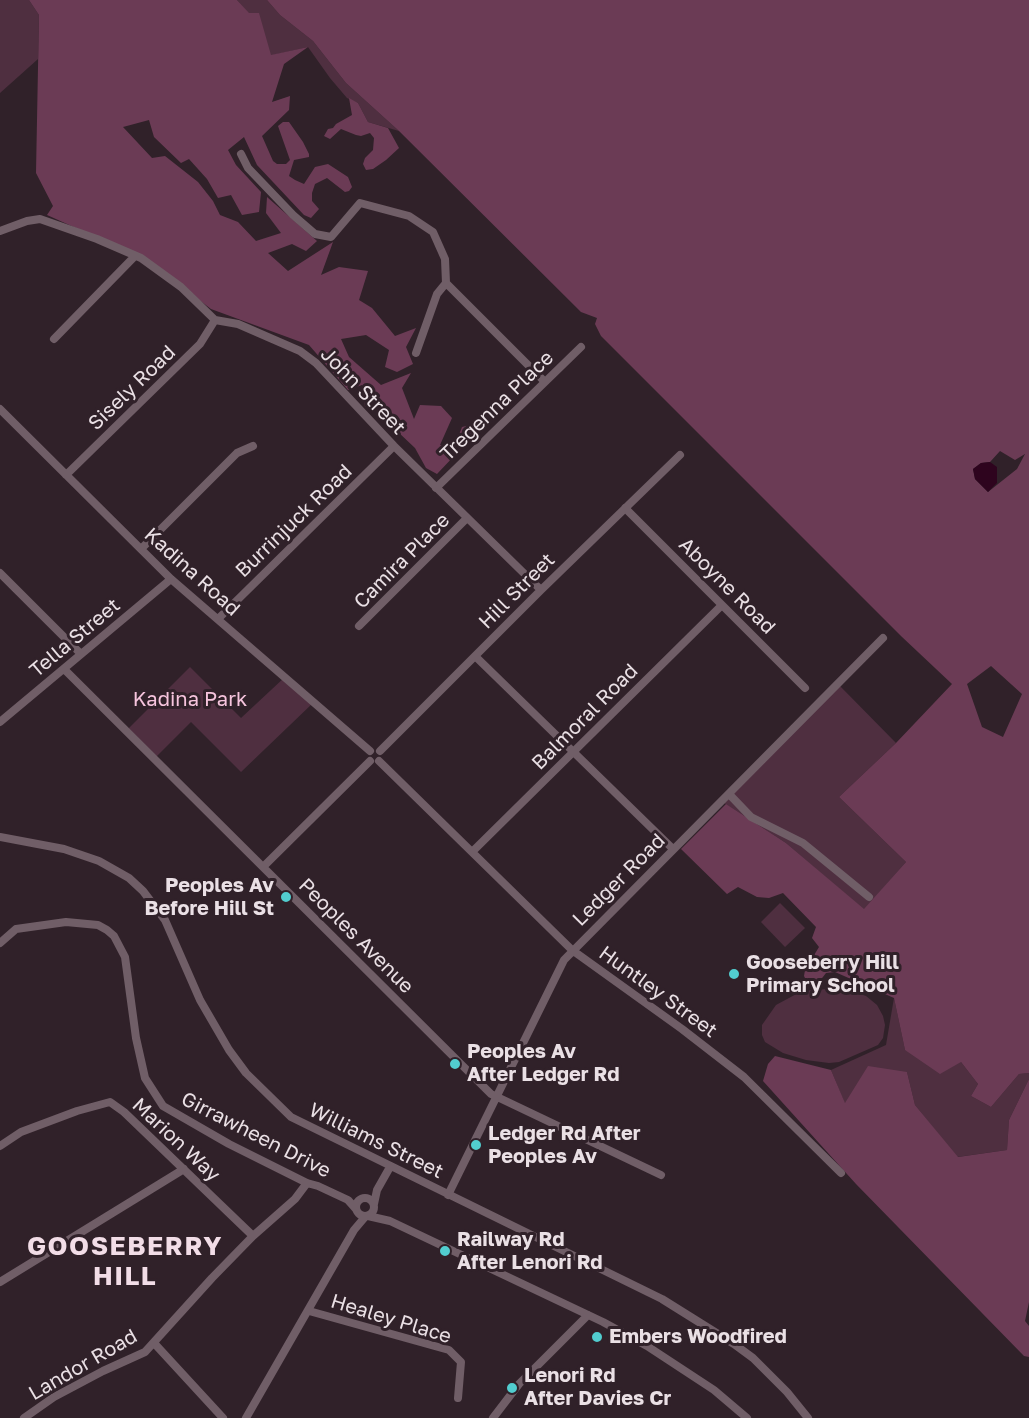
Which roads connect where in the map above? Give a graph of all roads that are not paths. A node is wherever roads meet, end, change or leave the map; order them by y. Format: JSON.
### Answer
{"nodes":[{"id":1,"x":241,"y":154,"type":"dead end"},
{"id":2,"x":0,"y":231,"type":"edge"},
{"id":3,"x":135,"y":256,"type":"junction"},
{"id":4,"x":446,"y":283,"type":"junction"},
{"id":5,"x":215,"y":320,"type":"junction"},
{"id":6,"x":54,"y":339,"type":"dead end"},
{"id":7,"x":580,"y":347,"type":"dead end"},
{"id":8,"x":416,"y":353,"type":"dead end"},
{"id":9,"x":545,"y":382,"type":"junction"},
{"id":10,"x":2,"y":413,"type":"edge"},
{"id":11,"x":253,"y":446,"type":"dead end"},
{"id":12,"x":394,"y":446,"type":"junction"},
{"id":13,"x":681,"y":455,"type":"dead end"},
{"id":14,"x":66,"y":475,"type":"junction"},
{"id":15,"x":436,"y":488,"type":"junction"},
{"id":16,"x":625,"y":508,"type":"junction"},
{"id":17,"x":467,"y":518,"type":"junction"},
{"id":18,"x":141,"y":549,"type":"junction"},
{"id":19,"x":0,"y":573,"type":"edge"},
{"id":20,"x":171,"y":579,"type":"junction"},
{"id":21,"x":540,"y":590,"type":"junction"},
{"id":22,"x":722,"y":605,"type":"junction"},
{"id":23,"x":218,"y":619,"type":"junction"},
{"id":24,"x":359,"y":626,"type":"dead end"},
{"id":25,"x":883,"y":638,"type":"dead end"},
{"id":26,"x":81,"y":654,"type":"junction"},
{"id":27,"x":475,"y":656,"type":"junction"},
{"id":28,"x":64,"y":669,"type":"junction"},
{"id":29,"x":805,"y":688,"type":"dead end"},
{"id":30,"x":0,"y":722,"type":"edge"},
{"id":31,"x":370,"y":752,"type":"junction"},
{"id":32,"x":380,"y":752,"type":"junction"},
{"id":33,"x":573,"y":752,"type":"junction"},
{"id":34,"x":370,"y":761,"type":"junction"},
{"id":35,"x":379,"y":761,"type":"junction"},
{"id":36,"x":729,"y":794,"type":"junction"},
{"id":37,"x":0,"y":837,"type":"edge"},
{"id":38,"x":673,"y":849,"type":"junction"},
{"id":39,"x":472,"y":852,"type":"junction"},
{"id":40,"x":263,"y":867,"type":"junction"},
{"id":41,"x":868,"y":897,"type":"dead end"},
{"id":42,"x":0,"y":943,"type":"edge"},
{"id":43,"x":572,"y":950,"type":"junction"},
{"id":44,"x":495,"y":1096,"type":"junction"},
{"id":45,"x":0,"y":1146,"type":"edge"},
{"id":46,"x":390,"y":1167,"type":"junction"},
{"id":47,"x":184,"y":1169,"type":"junction"},
{"id":48,"x":841,"y":1173,"type":"dead end"},
{"id":49,"x":661,"y":1175,"type":"dead end"},
{"id":50,"x":307,"y":1183,"type":"junction"},
{"id":51,"x":377,"y":1190,"type":"junction"},
{"id":52,"x":448,"y":1195,"type":"junction"},
{"id":53,"x":359,"y":1204,"type":"junction"},
{"id":54,"x":374,"y":1206,"type":"junction"},
{"id":55,"x":366,"y":1217,"type":"junction"},
{"id":56,"x":390,"y":1221,"type":"junction"},
{"id":57,"x":354,"y":1230,"type":"junction"},
{"id":58,"x":253,"y":1236,"type":"junction"},
{"id":59,"x":0,"y":1282,"type":"edge"},
{"id":60,"x":309,"y":1311,"type":"junction"},
{"id":61,"x":579,"y":1311,"type":"junction"},
{"id":62,"x":588,"y":1315,"type":"junction"},
{"id":63,"x":570,"y":1331,"type":"junction"},
{"id":64,"x":154,"y":1343,"type":"junction"},
{"id":65,"x":458,"y":1398,"type":"dead end"},
{"id":66,"x":24,"y":1418,"type":"edge"},
{"id":67,"x":223,"y":1418,"type":"edge"},
{"id":68,"x":246,"y":1418,"type":"edge"},
{"id":69,"x":493,"y":1418,"type":"edge"},
{"id":70,"x":747,"y":1418,"type":"edge"},
{"id":71,"x":808,"y":1418,"type":"edge"}],
"edges":[{"from":1,"to":4,"type":"street"},
{"from":2,"to":3,"type":"street"},
{"from":3,"to":5,"type":"street"},
{"from":3,"to":6,"type":"street"},
{"from":4,"to":8,"type":"street"},
{"from":4,"to":9,"type":"street"},
{"from":5,"to":12,"type":"street","name":"John Street"},
{"from":5,"to":14,"type":"street","name":"Sisely Road"},
{"from":7,"to":9,"type":"street","name":"Tregenna Place"},
{"from":9,"to":15,"type":"street","name":"Tregenna Place"},
{"from":10,"to":14,"type":"street","name":"Kadina Road"},
{"from":11,"to":18,"type":"street"},
{"from":12,"to":15,"type":"street","name":"John Street"},
{"from":12,"to":23,"type":"street","name":"Burrinjuck Road"},
{"from":13,"to":16,"type":"street","name":"Hill Street"},
{"from":14,"to":18,"type":"street","name":"Kadina Road"},
{"from":15,"to":17,"type":"street","name":"John Street"},
{"from":16,"to":21,"type":"street","name":"Hill Street"},
{"from":16,"to":22,"type":"street","name":"Aboyne Road"},
{"from":17,"to":21,"type":"street","name":"John Street"},
{"from":17,"to":24,"type":"street","name":"Camira Place"},
{"from":18,"to":20,"type":"street","name":"Kadina Road"},
{"from":19,"to":26,"type":"street"},
{"from":20,"to":23,"type":"street","name":"Kadina Road"},
{"from":20,"to":26,"type":"street","name":"Tella Street"},
{"from":21,"to":27,"type":"street","name":"Hill Street"},
{"from":22,"to":29,"type":"street","name":"Aboyne Road"},
{"from":22,"to":33,"type":"street","name":"Balmoral Road"},
{"from":23,"to":31,"type":"street","name":"Kadina Road"},
{"from":25,"to":36,"type":"street","name":"Ledger Road"},
{"from":26,"to":28,"type":"street","name":"Tella Street"},
{"from":27,"to":32,"type":"street","name":"Hill Street"},
{"from":27,"to":33,"type":"street"},
{"from":28,"to":30,"type":"street","name":"Tella Street"},
{"from":28,"to":40,"type":"street","name":"Peoples Avenue"},
{"from":31,"to":32,"type":"street"},
{"from":31,"to":34,"type":"street"},
{"from":32,"to":35,"type":"street"},
{"from":33,"to":38,"type":"street"},
{"from":33,"to":39,"type":"street","name":"Balmoral Road"},
{"from":34,"to":35,"type":"street"},
{"from":34,"to":40,"type":"street"},
{"from":35,"to":39,"type":"street","name":"Huntley Street"},
{"from":36,"to":38,"type":"street","name":"Ledger Road"},
{"from":36,"to":41,"type":"street"},
{"from":37,"to":46,"type":"street","name":"Williams Street"},
{"from":38,"to":43,"type":"street","name":"Ledger Road"},
{"from":39,"to":43,"type":"street","name":"Huntley Street"},
{"from":40,"to":44,"type":"street","name":"Peoples Avenue"},
{"from":42,"to":50,"type":"street","name":"Girrawheen Drive"},
{"from":43,"to":44,"type":"street","name":"Ledger Road"},
{"from":43,"to":48,"type":"street","name":"Huntley Street"},
{"from":44,"to":49,"type":"street","name":"Peoples Avenue"},
{"from":44,"to":52,"type":"street","name":"Ledger Road"},
{"from":45,"to":47,"type":"street","name":"Marion Way"},
{"from":46,"to":51,"type":"street"},
{"from":46,"to":52,"type":"street","name":"Williams Street"},
{"from":47,"to":58,"type":"street","name":"Marion Way"},
{"from":47,"to":59,"type":"street"},
{"from":50,"to":53,"type":"street","name":"Girrawheen Drive"},
{"from":50,"to":58,"type":"street","name":"Landor Road"},
{"from":51,"to":53,"type":"street"},
{"from":51,"to":54,"type":"street"},
{"from":52,"to":71,"type":"street","name":"Williams Street"},
{"from":53,"to":54,"type":"street"},
{"from":53,"to":55,"type":"street"},
{"from":53,"to":57,"type":"street"},
{"from":54,"to":55,"type":"street"},
{"from":54,"to":56,"type":"street"},
{"from":55,"to":56,"type":"street"},
{"from":55,"to":57,"type":"street"},
{"from":56,"to":61,"type":"street"},
{"from":57,"to":60,"type":"street"},
{"from":58,"to":64,"type":"street","name":"Landor Road"},
{"from":60,"to":65,"type":"street","name":"Healey Place"},
{"from":60,"to":68,"type":"street"},
{"from":61,"to":62,"type":"street"},
{"from":61,"to":63,"type":"street"},
{"from":62,"to":63,"type":"street"},
{"from":62,"to":70,"type":"street"},
{"from":63,"to":69,"type":"street"},
{"from":64,"to":66,"type":"street","name":"Landor Road"},
{"from":64,"to":67,"type":"street"}]}
